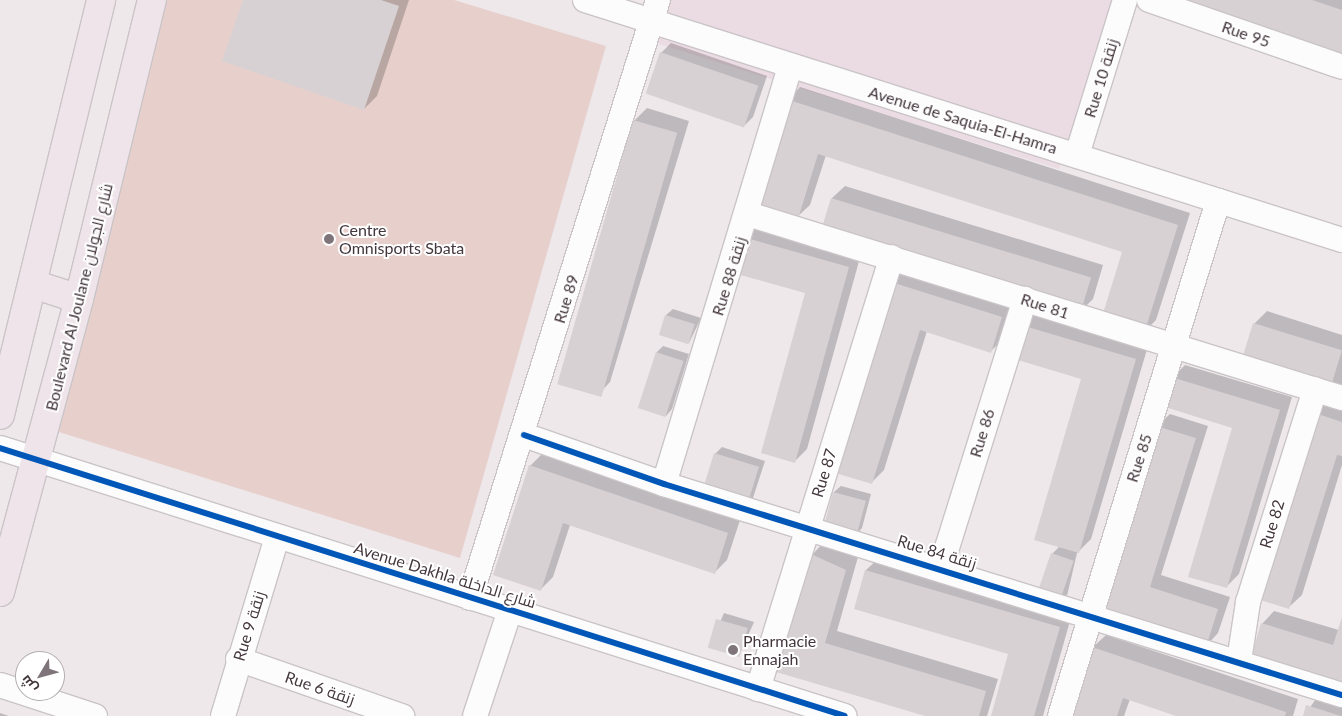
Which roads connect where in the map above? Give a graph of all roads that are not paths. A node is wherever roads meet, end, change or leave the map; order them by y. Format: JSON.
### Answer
{"nodes":[{"id":1,"x":101,"y":0,"type":"edge"},
{"id":2,"x":152,"y":0,"type":"edge"},
{"id":3,"x":585,"y":0,"type":"edge"},
{"id":4,"x":1126,"y":0,"type":"edge"},
{"id":5,"x":1150,"y":0,"type":"edge"},
{"id":6,"x":655,"y":10,"type":"edge"},
{"id":7,"x":790,"y":66,"type":"junction"},
{"id":8,"x":1342,"y":67,"type":"edge"},
{"id":9,"x":1077,"y":155,"type":"junction"},
{"id":10,"x":1218,"y":201,"type":"junction"},
{"id":11,"x":748,"y":214,"type":"junction"},
{"id":12,"x":1342,"y":240,"type":"edge"},
{"id":13,"x":892,"y":257,"type":"junction"},
{"id":14,"x":33,"y":284,"type":"junction"},
{"id":15,"x":80,"y":299,"type":"junction"},
{"id":16,"x":1025,"y":300,"type":"junction"},
{"id":17,"x":1173,"y":347,"type":"junction"},
{"id":18,"x":1315,"y":389,"type":"junction"},
{"id":19,"x":1342,"y":398,"type":"edge"},
{"id":20,"x":0,"y":415,"type":"edge"},
{"id":21,"x":524,"y":434,"type":"junction"},
{"id":22,"x":0,"y":448,"type":"edge"},
{"id":23,"x":37,"y":462,"type":"junction"},
{"id":24,"x":664,"y":484,"type":"junction"},
{"id":25,"x":808,"y":528,"type":"junction"},
{"id":26,"x":277,"y":537,"type":"junction"},
{"id":27,"x":941,"y":567,"type":"junction"},
{"id":28,"x":0,"y":592,"type":"edge"},
{"id":29,"x":470,"y":598,"type":"junction"},
{"id":30,"x":510,"y":610,"type":"junction"},
{"id":31,"x":1089,"y":613,"type":"junction"},
{"id":32,"x":238,"y":660,"type":"junction"},
{"id":33,"x":1239,"y":661,"type":"junction"},
{"id":34,"x":0,"y":685,"type":"edge"},
{"id":35,"x":758,"y":689,"type":"junction"},
{"id":36,"x":1342,"y":695,"type":"edge"},
{"id":37,"x":95,"y":716,"type":"edge"},
{"id":38,"x":223,"y":716,"type":"edge"},
{"id":39,"x":402,"y":716,"type":"edge"},
{"id":40,"x":475,"y":716,"type":"edge"},
{"id":41,"x":845,"y":716,"type":"edge"},
{"id":42,"x":1060,"y":716,"type":"edge"}],
"edges":[{"from":1,"to":14,"type":"main road"},
{"from":2,"to":15,"type":"main road","name":"Boulevard Al Joulane شارع الجولان"},
{"from":3,"to":6,"type":"street","name":"Avenue de Saquia-El-Hamra"},
{"from":4,"to":9,"type":"street","name":"Rue 10 زنقة"},
{"from":5,"to":8,"type":"street","name":"Rue 95"},
{"from":6,"to":7,"type":"street","name":"Avenue de Saquia-El-Hamra"},
{"from":6,"to":21,"type":"street","name":"Rue 89"},
{"from":7,"to":9,"type":"street","name":"Avenue de Saquia-El-Hamra"},
{"from":7,"to":11,"type":"street","name":"Rue 88 زنقة"},
{"from":9,"to":10,"type":"street","name":"Avenue de Saquia-El-Hamra"},
{"from":10,"to":12,"type":"street","name":"Avenue de Saquia-El-Hamra"},
{"from":10,"to":17,"type":"street","name":"Rue 85"},
{"from":11,"to":13,"type":"street","name":"Rue 81"},
{"from":11,"to":24,"type":"street","name":"Rue 88 زنقة"},
{"from":13,"to":16,"type":"street","name":"Rue 81"},
{"from":13,"to":25,"type":"street","name":"Rue 87"},
{"from":14,"to":15,"type":"main road"},
{"from":14,"to":20,"type":"main road"},
{"from":15,"to":23,"type":"main road","name":"Boulevard Al Joulane شارع الجولان"},
{"from":16,"to":17,"type":"street","name":"Rue 81"},
{"from":16,"to":27,"type":"street","name":"Rue 86"},
{"from":17,"to":18,"type":"street","name":"Rue 81"},
{"from":17,"to":31,"type":"street","name":"Rue 85"},
{"from":18,"to":19,"type":"street","name":"Rue 81"},
{"from":18,"to":33,"type":"street","name":"Rue 82"},
{"from":21,"to":24,"type":"street","name":"Rue 84 زنقة"},
{"from":21,"to":29,"type":"street","name":"Rue 89"},
{"from":22,"to":23,"type":"street","name":"Avenue Dakhla شارع الداخلة"},
{"from":23,"to":26,"type":"street","name":"Avenue Dakhla شارع الداخلة"},
{"from":23,"to":28,"type":"main road","name":"Boulevard Al Joulane شارع الجولان"},
{"from":24,"to":25,"type":"street","name":"Rue 84 زنقة"},
{"from":25,"to":27,"type":"street","name":"Rue 84 زنقة"},
{"from":25,"to":35,"type":"street","name":"Rue 87"},
{"from":26,"to":29,"type":"street","name":"Avenue Dakhla شارع الداخلة"},
{"from":26,"to":32,"type":"street","name":"Rue 9 زنقة"},
{"from":27,"to":31,"type":"street","name":"Rue 84 زنقة"},
{"from":29,"to":30,"type":"street","name":"Avenue Dakhla شارع الداخلة"},
{"from":30,"to":35,"type":"street","name":"Avenue Dakhla شارع الداخلة"},
{"from":30,"to":40,"type":"street"},
{"from":31,"to":33,"type":"street","name":"Rue 84 زنقة"},
{"from":31,"to":42,"type":"street","name":"Rue 85"},
{"from":32,"to":38,"type":"street","name":"Rue 9 زنقة"},
{"from":32,"to":39,"type":"street","name":"Rue 6 زنقة"},
{"from":33,"to":36,"type":"street","name":"Rue 84 زنقة"},
{"from":34,"to":37,"type":"street"},
{"from":35,"to":41,"type":"street","name":"Avenue Dakhla شارع الداخلة"}]}
